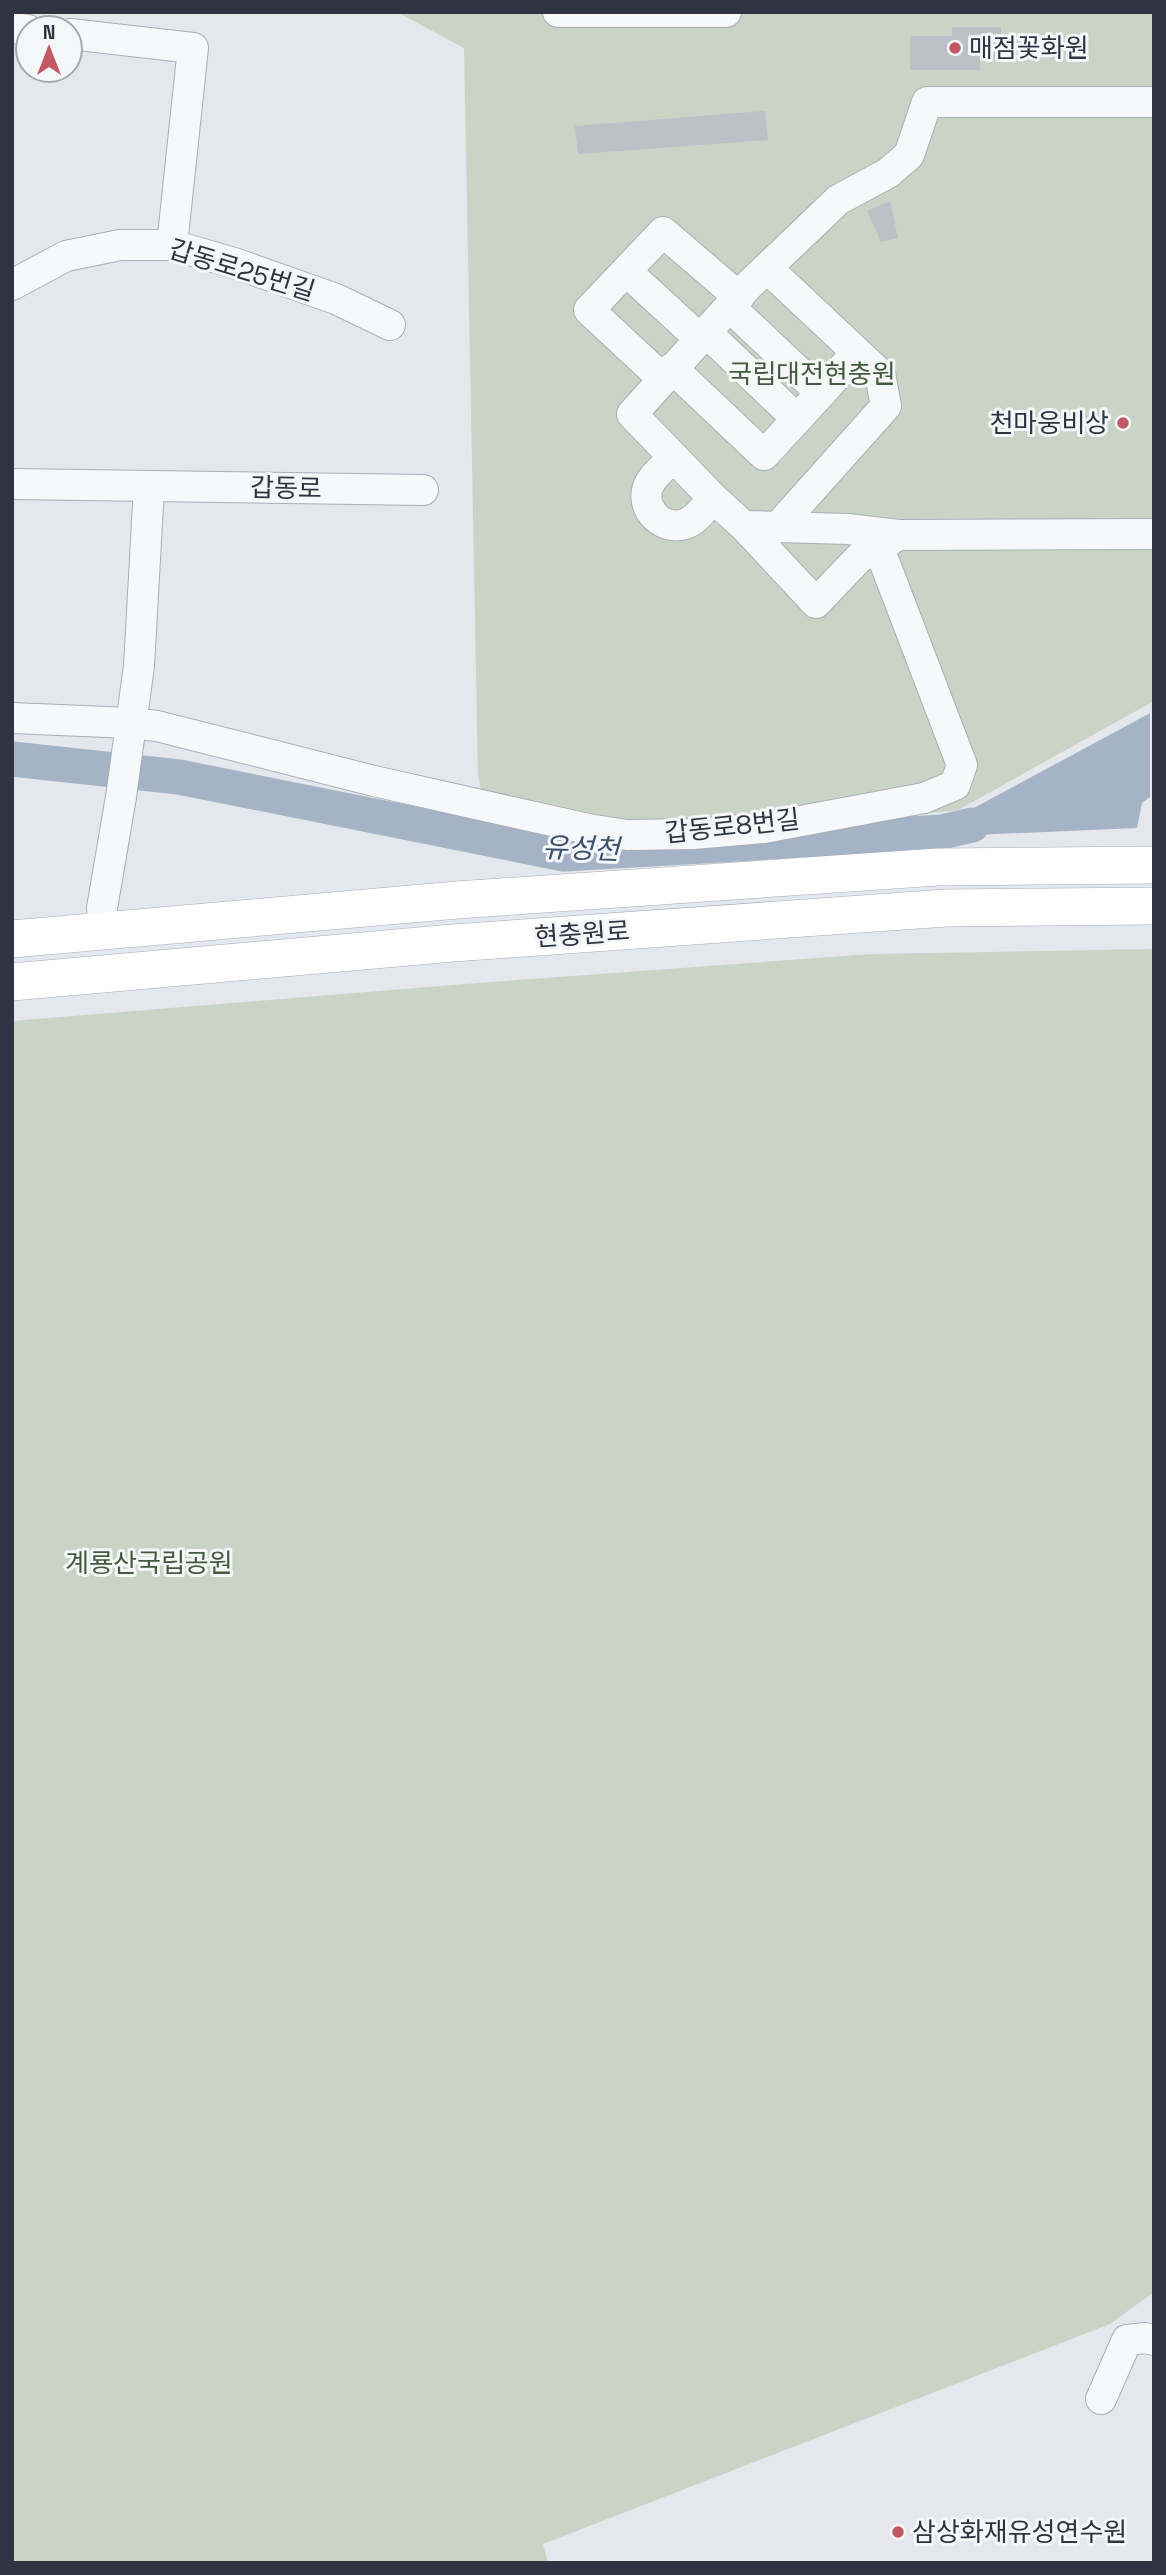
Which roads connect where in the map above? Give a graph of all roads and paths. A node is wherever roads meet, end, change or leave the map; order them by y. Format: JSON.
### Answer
{"nodes":[{"id":1,"x":558,"y":12,"type":"edge"},
{"id":2,"x":726,"y":12,"type":"edge"},
{"id":3,"x":84,"y":36,"type":"edge"},
{"id":4,"x":1154,"y":102,"type":"edge"},
{"id":5,"x":172,"y":245,"type":"junction"},
{"id":6,"x":767,"y":268,"type":"junction"},
{"id":7,"x":626,"y":271,"type":"junction"},
{"id":8,"x":12,"y":285,"type":"edge"},
{"id":9,"x":734,"y":301,"type":"junction"},
{"id":10,"x":390,"y":325,"type":"dead end"},
{"id":11,"x":703,"y":336,"type":"junction"},
{"id":12,"x":856,"y":352,"type":"junction"},
{"id":13,"x":667,"y":373,"type":"junction"},
{"id":14,"x":821,"y":393,"type":"junction"},
{"id":15,"x":797,"y":419,"type":"junction"},
{"id":16,"x":674,"y":457,"type":"junction"},
{"id":17,"x":12,"y":484,"type":"edge"},
{"id":18,"x":149,"y":487,"type":"junction"},
{"id":19,"x":424,"y":489,"type":"dead end"},
{"id":20,"x":713,"y":498,"type":"junction"},
{"id":21,"x":744,"y":526,"type":"junction"},
{"id":22,"x":777,"y":528,"type":"junction"},
{"id":23,"x":1154,"y":534,"type":"edge"},
{"id":24,"x":889,"y":541,"type":"junction"},
{"id":25,"x":12,"y":718,"type":"edge"},
{"id":26,"x":130,"y":728,"type":"junction"},
{"id":27,"x":1154,"y":865,"type":"edge"},
{"id":28,"x":1154,"y":906,"type":"edge"},
{"id":29,"x":103,"y":932,"type":"junction"},
{"id":30,"x":12,"y":939,"type":"edge"},
{"id":31,"x":12,"y":982,"type":"edge"},
{"id":32,"x":1154,"y":2340,"type":"edge"},
{"id":33,"x":1101,"y":2399,"type":"dead end"}],
"edges":[{"from":1,"to":2,"type":"street"},
{"from":3,"to":5,"type":"street"},
{"from":4,"to":6,"type":"street"},
{"from":5,"to":8,"type":"street","name":"갑동로25번길"},
{"from":5,"to":10,"type":"street","name":"갑동로25번길"},
{"from":6,"to":9,"type":"street"},
{"from":6,"to":12,"type":"street"},
{"from":7,"to":9,"type":"street"},
{"from":7,"to":11,"type":"street"},
{"from":7,"to":13,"type":"street"},
{"from":9,"to":11,"type":"street"},
{"from":9,"to":14,"type":"street"},
{"from":11,"to":13,"type":"street"},
{"from":11,"to":15,"type":"street"},
{"from":12,"to":14,"type":"street"},
{"from":12,"to":22,"type":"street"},
{"from":13,"to":15,"type":"street"},
{"from":13,"to":16,"type":"street"},
{"from":14,"to":15,"type":"street"},
{"from":16,"to":20,"type":"street"},
{"from":16,"to":20,"type":"street"},
{"from":17,"to":18,"type":"street","name":"갑동로"},
{"from":18,"to":19,"type":"street","name":"갑동로"},
{"from":18,"to":26,"type":"street"},
{"from":20,"to":21,"type":"street"},
{"from":21,"to":22,"type":"street"},
{"from":21,"to":24,"type":"street"},
{"from":22,"to":24,"type":"street"},
{"from":23,"to":24,"type":"street"},
{"from":24,"to":26,"type":"street","name":"갑동로8번길"},
{"from":25,"to":26,"type":"street","name":"갑동로8번길"},
{"from":26,"to":29,"type":"street"},
{"from":27,"to":29,"type":"main road","name":"현충원로"},
{"from":28,"to":31,"type":"main road","name":"현충원로"},
{"from":29,"to":30,"type":"main road","name":"현충원로"},
{"from":32,"to":33,"type":"street"}]}
